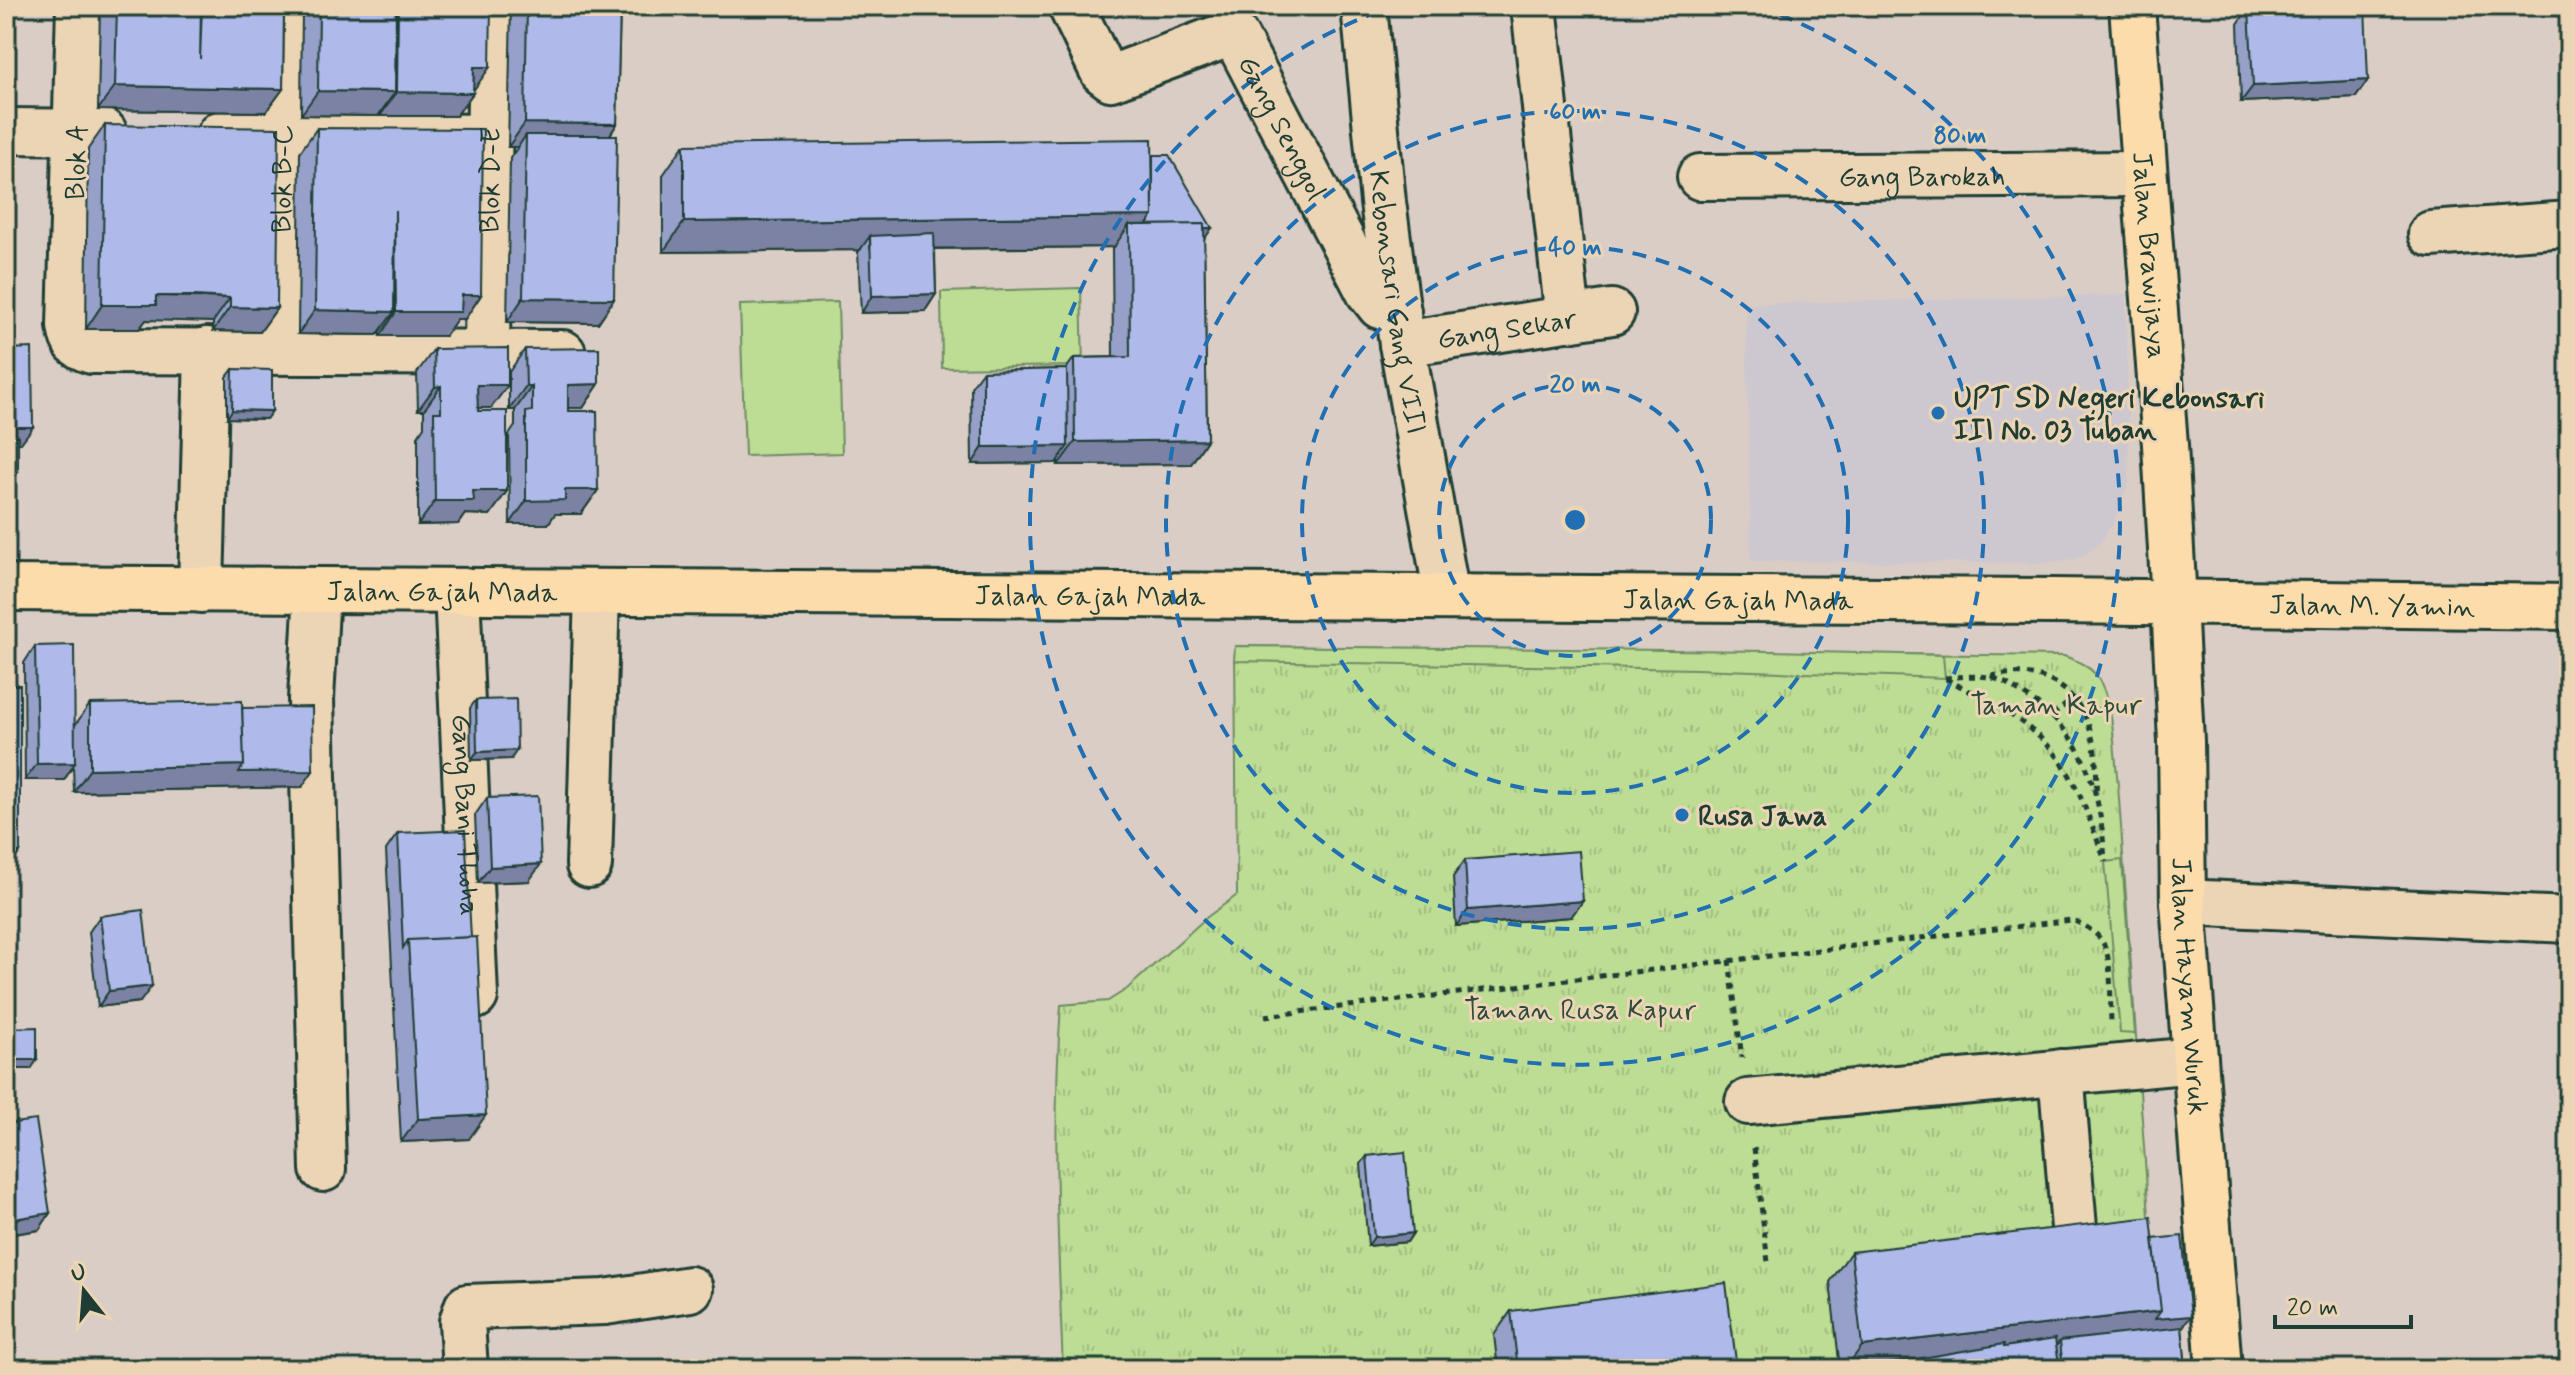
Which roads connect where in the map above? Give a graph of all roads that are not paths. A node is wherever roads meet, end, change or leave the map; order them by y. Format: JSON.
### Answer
{"nodes":[{"id":1,"x":79,"y":6,"type":"edge"},
{"id":2,"x":283,"y":6,"type":"edge"},
{"id":3,"x":491,"y":6,"type":"edge"},
{"id":4,"x":1071,"y":6,"type":"edge"},
{"id":5,"x":1364,"y":6,"type":"edge"},
{"id":6,"x":1534,"y":6,"type":"edge"},
{"id":7,"x":2132,"y":6,"type":"edge"},
{"id":8,"x":6,"y":131,"type":"edge"},
{"id":9,"x":76,"y":132,"type":"junction"},
{"id":10,"x":139,"y":133,"type":"edge"},
{"id":11,"x":187,"y":134,"type":"edge"},
{"id":12,"x":282,"y":135,"type":"junction"},
{"id":13,"x":489,"y":137,"type":"junction"},
{"id":14,"x":2144,"y":174,"type":"junction"},
{"id":15,"x":1700,"y":177,"type":"dead end"},
{"id":16,"x":2569,"y":224,"type":"edge"},
{"id":17,"x":2431,"y":234,"type":"dead end"},
{"id":18,"x":1612,"y":312,"type":"dead end"},
{"id":19,"x":1568,"y":319,"type":"junction"},
{"id":20,"x":1400,"y":328,"type":"junction"},
{"id":21,"x":207,"y":350,"type":"junction"},
{"id":22,"x":279,"y":351,"type":"junction"},
{"id":23,"x":487,"y":352,"type":"junction"},
{"id":24,"x":563,"y":353,"type":"edge"},
{"id":25,"x":6,"y":588,"type":"edge"},
{"id":26,"x":201,"y":590,"type":"junction"},
{"id":27,"x":317,"y":590,"type":"junction"},
{"id":28,"x":457,"y":591,"type":"junction"},
{"id":29,"x":597,"y":592,"type":"junction"},
{"id":30,"x":1447,"y":597,"type":"junction"},
{"id":31,"x":2174,"y":602,"type":"junction"},
{"id":32,"x":2569,"y":607,"type":"edge"},
{"id":33,"x":589,"y":865,"type":"dead end"},
{"id":34,"x":2183,"y":902,"type":"junction"},
{"id":35,"x":2569,"y":920,"type":"edge"},
{"id":36,"x":477,"y":1039,"type":"edge"},
{"id":37,"x":2195,"y":1060,"type":"junction"},
{"id":38,"x":2061,"y":1072,"type":"junction"},
{"id":39,"x":1748,"y":1102,"type":"dead end"},
{"id":40,"x":323,"y":1169,"type":"dead end"},
{"id":41,"x":2074,"y":1228,"type":"edge"},
{"id":42,"x":690,"y":1289,"type":"dead end"},
{"id":43,"x":465,"y":1369,"type":"edge"},
{"id":44,"x":2219,"y":1369,"type":"edge"}],
"edges":[{"from":1,"to":9,"type":"street","name":"Blok A"},
{"from":2,"to":12,"type":"street","name":"Blok B-C"},
{"from":3,"to":13,"type":"street","name":"Blok D-E"},
{"from":4,"to":20,"type":"street","name":"Gang Senggol"},
{"from":5,"to":20,"type":"street","name":"Kebonsari Gang VIII"},
{"from":6,"to":19,"type":"street"},
{"from":7,"to":14,"type":"main road","name":"Jalan Brawijaya"},
{"from":8,"to":9,"type":"street"},
{"from":9,"to":10,"type":"street"},
{"from":9,"to":21,"type":"street","name":"Blok A"},
{"from":11,"to":12,"type":"street"},
{"from":12,"to":13,"type":"street"},
{"from":12,"to":22,"type":"street","name":"Blok B-C"},
{"from":13,"to":23,"type":"street","name":"Blok D-E"},
{"from":14,"to":15,"type":"street","name":"Gang Barokah"},
{"from":14,"to":31,"type":"main road","name":"Jalan Brawijaya"},
{"from":16,"to":17,"type":"street"},
{"from":18,"to":19,"type":"street","name":"Gang Sekar"},
{"from":19,"to":20,"type":"street","name":"Gang Sekar"},
{"from":20,"to":30,"type":"street","name":"Kebonsari Gang VIII"},
{"from":21,"to":22,"type":"street"},
{"from":21,"to":26,"type":"street"},
{"from":22,"to":23,"type":"street"},
{"from":23,"to":24,"type":"street"},
{"from":25,"to":26,"type":"main road","name":"Jalan Gajah Mada"},
{"from":26,"to":27,"type":"main road","name":"Jalan Gajah Mada"},
{"from":27,"to":28,"type":"main road","name":"Jalan Gajah Mada"},
{"from":27,"to":40,"type":"street"},
{"from":28,"to":29,"type":"main road","name":"Jalan Gajah Mada"},
{"from":28,"to":36,"type":"street","name":"Gang Bani Thoha"},
{"from":29,"to":30,"type":"main road","name":"Jalan Gajah Mada"},
{"from":29,"to":33,"type":"street"},
{"from":30,"to":31,"type":"main road","name":"Jalan Gajah Mada"},
{"from":31,"to":32,"type":"main road","name":"Jalan M. Yamin"},
{"from":31,"to":34,"type":"main road","name":"Jalan Hayam Wuruk"},
{"from":34,"to":35,"type":"street"},
{"from":34,"to":37,"type":"main road","name":"Jalan Hayam Wuruk"},
{"from":37,"to":38,"type":"street"},
{"from":37,"to":44,"type":"main road","name":"Jalan Hayam Wuruk"},
{"from":38,"to":39,"type":"street"},
{"from":38,"to":41,"type":"street"},
{"from":42,"to":43,"type":"street"}]}
